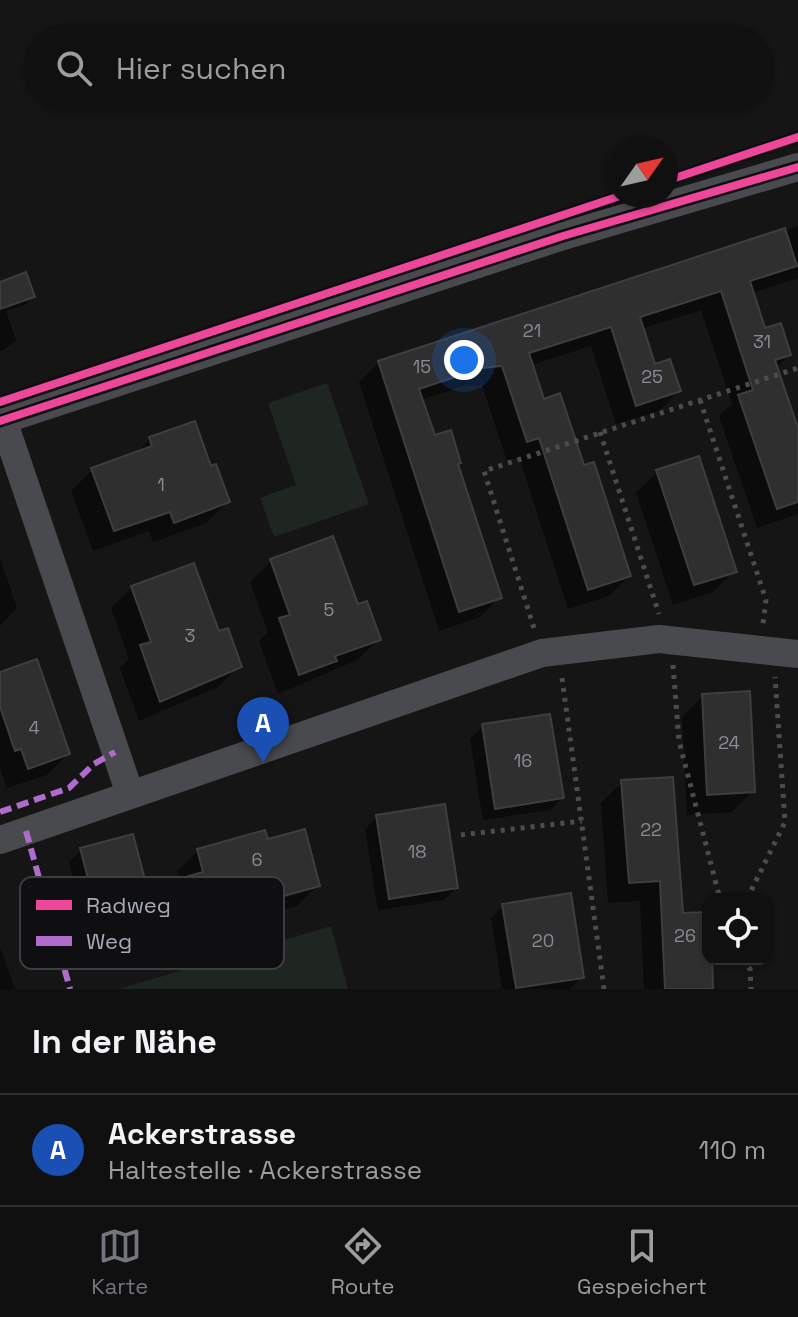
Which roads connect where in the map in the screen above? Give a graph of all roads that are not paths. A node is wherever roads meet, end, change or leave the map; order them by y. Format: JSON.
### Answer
{"nodes":[{"id":1,"x":798,"y":167,"type":"edge"},
{"id":2,"x":1,"y":421,"type":"edge"},
{"id":3,"x":777,"y":651,"type":"edge"},
{"id":4,"x":130,"y":794,"type":"junction"},
{"id":5,"x":0,"y":840,"type":"edge"}],
"edges":[{"from":1,"to":2,"type":"street"},
{"from":2,"to":4,"type":"street"},
{"from":3,"to":4,"type":"street"},
{"from":4,"to":5,"type":"street"}]}
